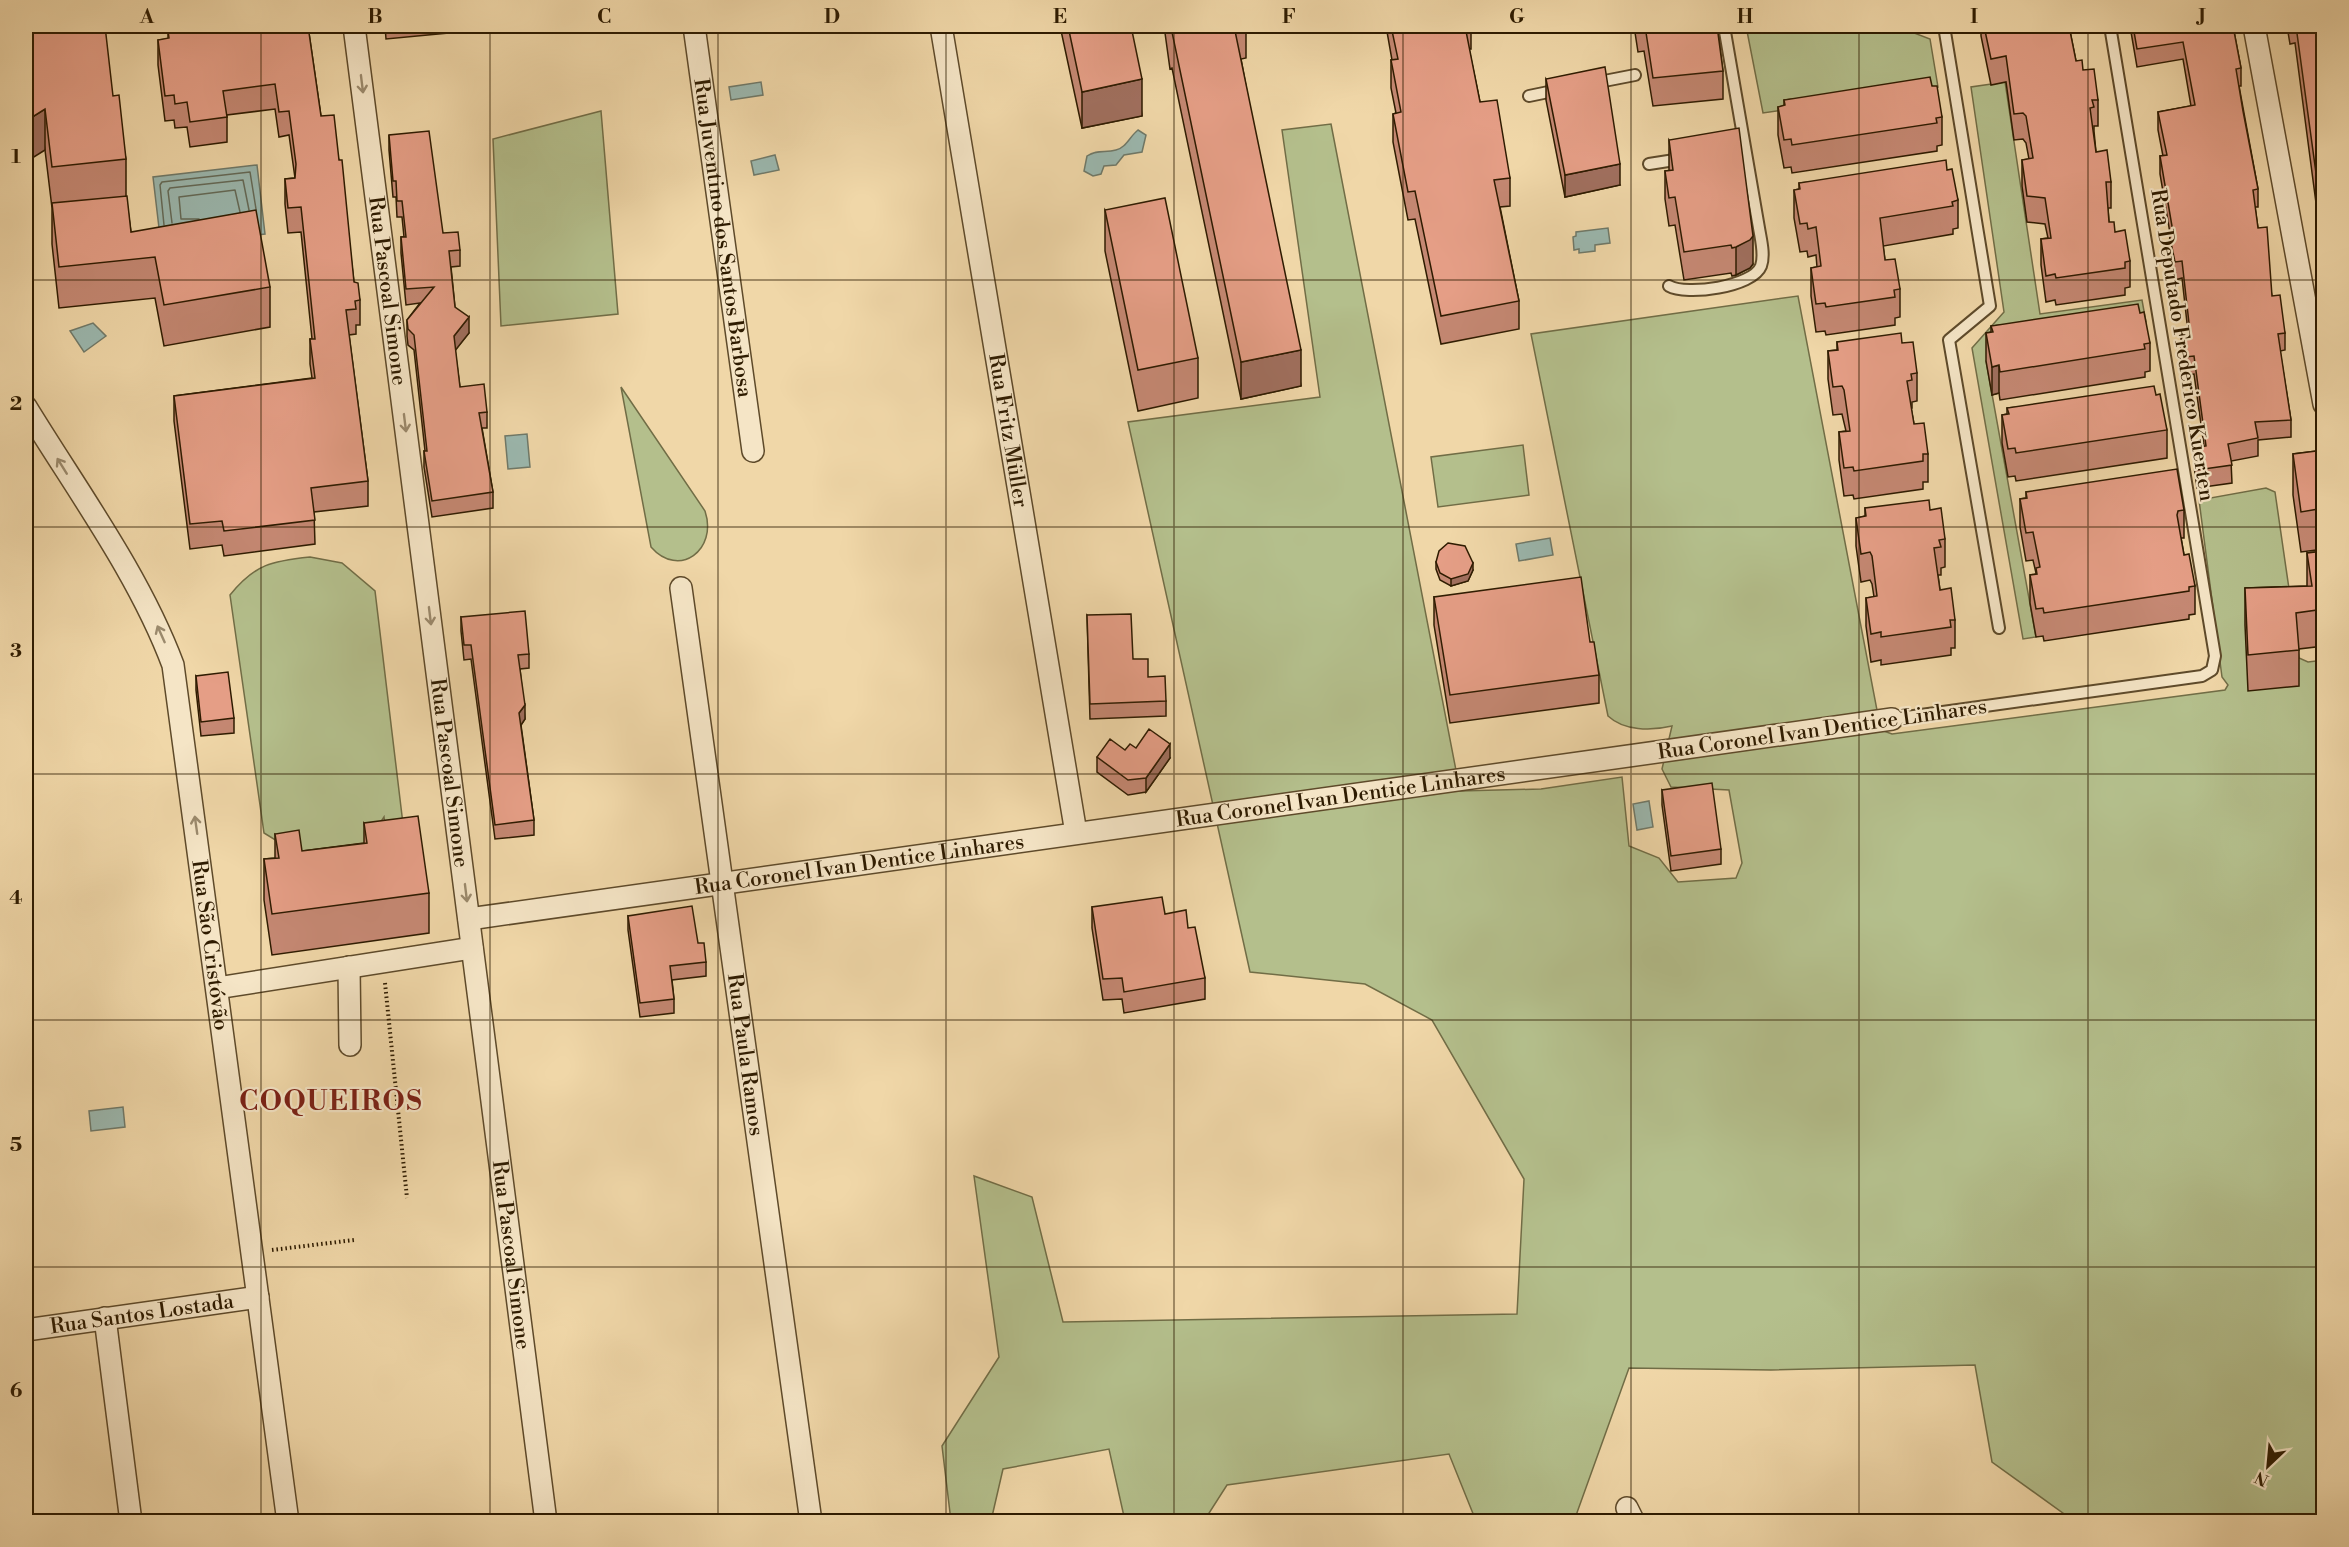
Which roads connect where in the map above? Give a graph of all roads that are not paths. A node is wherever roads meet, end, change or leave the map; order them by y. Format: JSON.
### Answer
{"nodes":[{"id":1,"x":354,"y":26,"type":"edge"},
{"id":2,"x":694,"y":26,"type":"edge"},
{"id":3,"x":941,"y":26,"type":"edge"},
{"id":4,"x":1724,"y":26,"type":"edge"},
{"id":5,"x":1944,"y":26,"type":"edge"},
{"id":6,"x":2110,"y":26,"type":"edge"},
{"id":7,"x":2254,"y":26,"type":"edge"},
{"id":8,"x":1635,"y":75,"type":"dead end"},
{"id":9,"x":1588,"y":84,"type":"edge"},
{"id":10,"x":1564,"y":89,"type":"edge"},
{"id":11,"x":1529,"y":96,"type":"dead end"},
{"id":12,"x":1692,"y":157,"type":"edge"},
{"id":13,"x":1649,"y":164,"type":"dead end"},
{"id":14,"x":1669,"y":286,"type":"dead end"},
{"id":15,"x":2324,"y":404,"type":"edge"},
{"id":16,"x":26,"y":407,"type":"edge"},
{"id":17,"x":753,"y":451,"type":"dead end"},
{"id":18,"x":681,"y":588,"type":"dead end"},
{"id":19,"x":1999,"y":628,"type":"dead end"},
{"id":20,"x":2212,"y":670,"type":"joint"},
{"id":21,"x":1892,"y":719,"type":"joint"},
{"id":22,"x":1076,"y":833,"type":"junction"},
{"id":23,"x":722,"y":883,"type":"junction"},
{"id":24,"x":469,"y":919,"type":"junction"},
{"id":25,"x":472,"y":948,"type":"junction"},
{"id":26,"x":349,"y":967,"type":"junction"},
{"id":27,"x":217,"y":988,"type":"junction"},
{"id":28,"x":350,"y":1046,"type":"dead end"},
{"id":29,"x":258,"y":1297,"type":"junction"},
{"id":30,"x":105,"y":1318,"type":"junction"},
{"id":31,"x":26,"y":1329,"type":"edge"},
{"id":32,"x":132,"y":1521,"type":"edge"},
{"id":33,"x":288,"y":1521,"type":"edge"},
{"id":34,"x":546,"y":1521,"type":"edge"},
{"id":35,"x":811,"y":1521,"type":"edge"}],
"edges":[{"from":1,"to":24,"type":"street","name":"Rua Pascoal Simone","one_way":true},
{"from":2,"to":17,"type":"street","name":"Rua Juventino dos Santos Barbosa"},
{"from":3,"to":22,"type":"street","name":"Rua Fritz Müller"},
{"from":4,"to":14,"type":"lane"},
{"from":5,"to":19,"type":"lane"},
{"from":6,"to":20,"type":"lane","name":"Rua Deputado Frederico Kuerten"},
{"from":7,"to":15,"type":"street"},
{"from":8,"to":9,"type":"lane"},
{"from":10,"to":11,"type":"lane"},
{"from":12,"to":13,"type":"lane"},
{"from":27,"to":16,"type":"street","name":"Rua São Cristóvão","one_way":true},
{"from":18,"to":23,"type":"street","name":"Rua Paula Ramos"},
{"from":20,"to":21,"type":"lane","name":"Rua Coronel Ivan Dentice Linhares"},
{"from":21,"to":22,"type":"street","name":"Rua Coronel Ivan Dentice Linhares"},
{"from":22,"to":23,"type":"street","name":"Rua Coronel Ivan Dentice Linhares"},
{"from":23,"to":24,"type":"street","name":"Rua Coronel Ivan Dentice Linhares"},
{"from":23,"to":35,"type":"street","name":"Rua Paula Ramos"},
{"from":24,"to":25,"type":"street","name":"Rua Pascoal Simone"},
{"from":25,"to":26,"type":"street"},
{"from":25,"to":34,"type":"street","name":"Rua Pascoal Simone"},
{"from":26,"to":27,"type":"street"},
{"from":26,"to":28,"type":"street"},
{"from":27,"to":29,"type":"street","name":"Rua São Cristóvão"},
{"from":29,"to":30,"type":"street","name":"Rua Santos Lostada"},
{"from":29,"to":33,"type":"street","name":"Rua São Cristóvão"},
{"from":30,"to":31,"type":"street","name":"Rua Santos Lostada"},
{"from":30,"to":32,"type":"street"}]}
